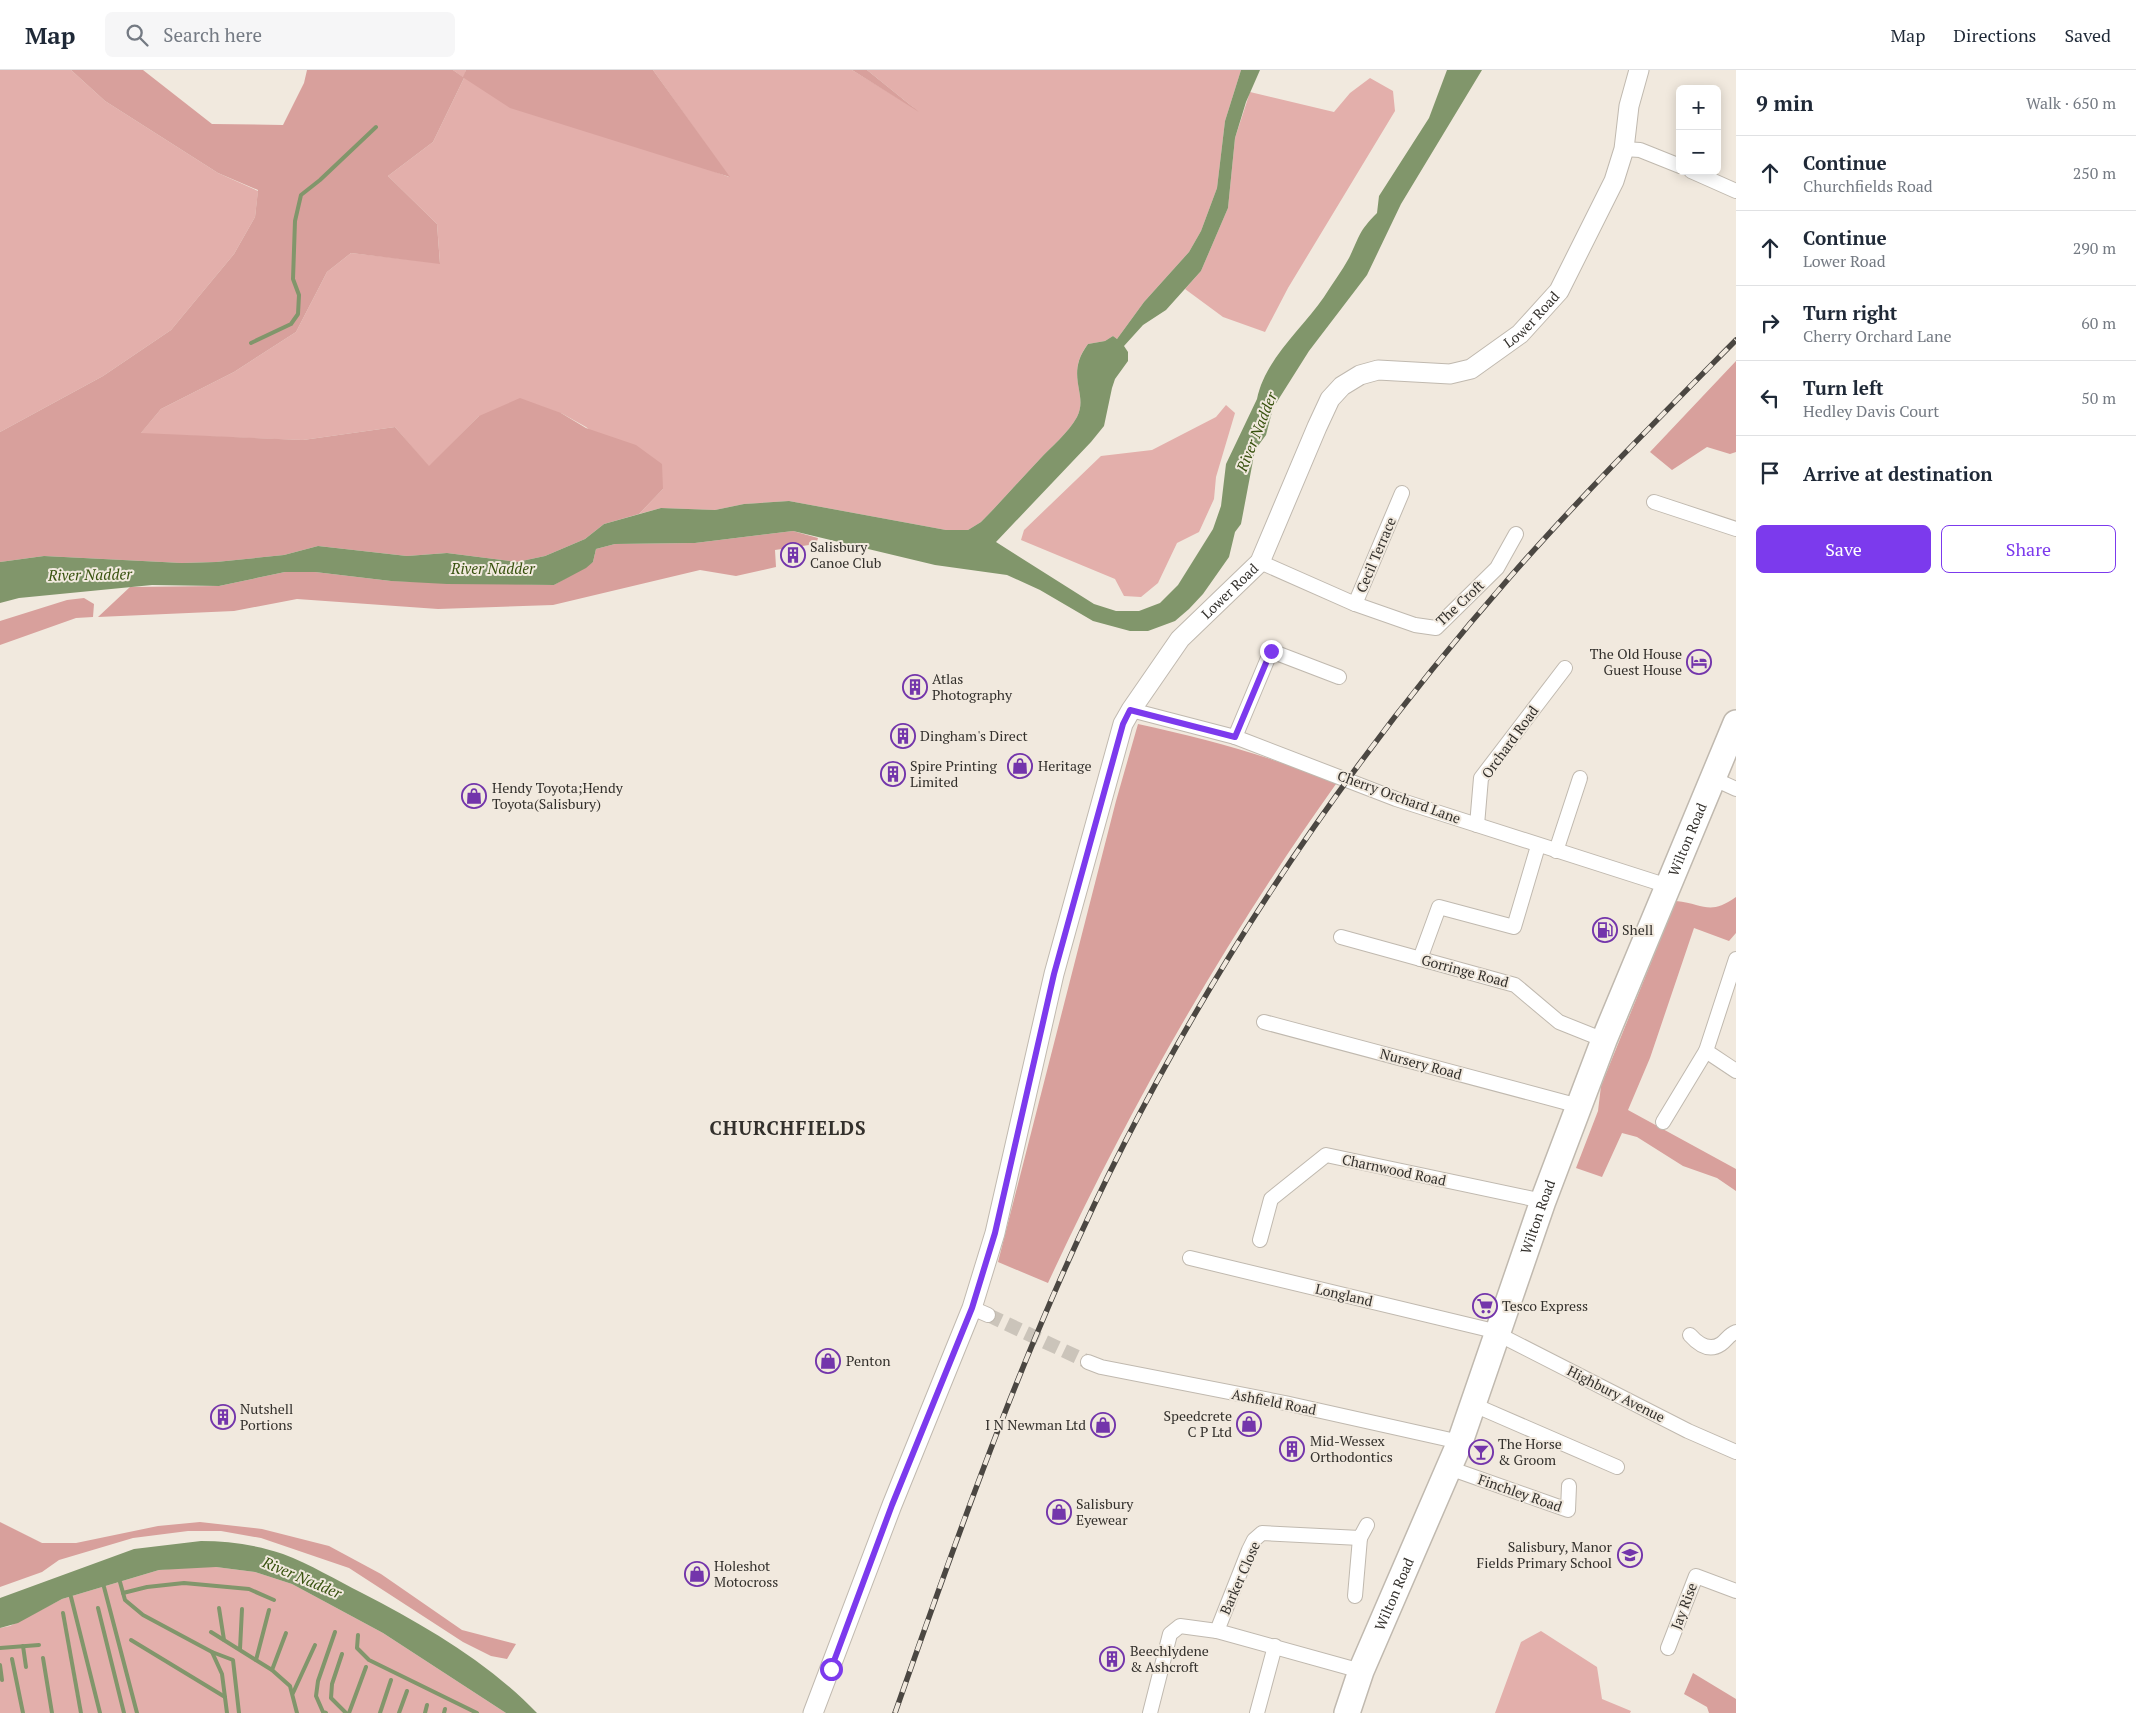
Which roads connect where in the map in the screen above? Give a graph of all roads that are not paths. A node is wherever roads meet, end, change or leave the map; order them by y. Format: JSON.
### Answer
{"nodes":[{"id":1,"x":1639,"y":70,"type":"edge"},
{"id":2,"x":1624,"y":149,"type":"junction"},
{"id":3,"x":1676,"y":164,"type":"edge"},
{"id":4,"x":1700,"y":175,"type":"edge"},
{"id":5,"x":1736,"y":191,"type":"edge"},
{"id":6,"x":1402,"y":493,"type":"dead end"},
{"id":7,"x":1654,"y":502,"type":"dead end"},
{"id":8,"x":1736,"y":529,"type":"edge"},
{"id":9,"x":1516,"y":534,"type":"dead end"},
{"id":10,"x":1260,"y":562,"type":"junction"},
{"id":11,"x":1355,"y":604,"type":"junction"},
{"id":12,"x":1565,"y":668,"type":"dead end"},
{"id":13,"x":1338,"y":677,"type":"dead end"},
{"id":14,"x":1130,"y":710,"type":"junction"},
{"id":15,"x":1736,"y":723,"type":"edge"},
{"id":16,"x":1235,"y":737,"type":"junction"},
{"id":17,"x":1580,"y":778,"type":"dead end"},
{"id":18,"x":1712,"y":778,"type":"junction"},
{"id":19,"x":1736,"y":789,"type":"edge"},
{"id":20,"x":1476,"y":824,"type":"junction"},
{"id":21,"x":1538,"y":846,"type":"junction"},
{"id":22,"x":1556,"y":851,"type":"junction"},
{"id":23,"x":1668,"y":886,"type":"junction"},
{"id":24,"x":1341,"y":937,"type":"dead end"},
{"id":25,"x":1420,"y":959,"type":"junction"},
{"id":26,"x":1736,"y":959,"type":"edge"},
{"id":27,"x":1264,"y":1022,"type":"dead end"},
{"id":28,"x":1604,"y":1040,"type":"junction"},
{"id":29,"x":1706,"y":1051,"type":"junction"},
{"id":30,"x":1736,"y":1071,"type":"edge"},
{"id":31,"x":1579,"y":1106,"type":"junction"},
{"id":32,"x":1663,"y":1122,"type":"dead end"},
{"id":33,"x":1543,"y":1201,"type":"junction"},
{"id":34,"x":1260,"y":1240,"type":"dead end"},
{"id":35,"x":1190,"y":1258,"type":"dead end"},
{"id":36,"x":1736,"y":1332,"type":"edge"},
{"id":37,"x":1497,"y":1333,"type":"junction"},
{"id":38,"x":1690,"y":1335,"type":"dead end"},
{"id":39,"x":1088,"y":1362,"type":"tunnel mouth"},
{"id":40,"x":1474,"y":1405,"type":"junction"},
{"id":41,"x":1460,"y":1442,"type":"junction"},
{"id":42,"x":1736,"y":1452,"type":"edge"},
{"id":43,"x":1617,"y":1467,"type":"dead end"},
{"id":44,"x":1449,"y":1468,"type":"junction"},
{"id":45,"x":1569,"y":1486,"type":"dead end"},
{"id":46,"x":1367,"y":1525,"type":"dead end"},
{"id":47,"x":1360,"y":1538,"type":"junction"},
{"id":48,"x":1736,"y":1591,"type":"edge"},
{"id":49,"x":1355,"y":1596,"type":"dead end"},
{"id":50,"x":1217,"y":1631,"type":"junction"},
{"id":51,"x":1275,"y":1646,"type":"junction"},
{"id":52,"x":1668,"y":1648,"type":"dead end"},
{"id":53,"x":1360,"y":1671,"type":"junction"},
{"id":54,"x":814,"y":1713,"type":"edge"},
{"id":55,"x":1150,"y":1713,"type":"edge"},
{"id":56,"x":1257,"y":1713,"type":"edge"},
{"id":57,"x":1347,"y":1713,"type":"edge"}],
"edges":[{"from":1,"to":2,"type":"street","name":"Lower Road"},
{"from":2,"to":3,"type":"street"},
{"from":2,"to":10,"type":"street","name":"Lower Road"},
{"from":4,"to":5,"type":"street"},
{"from":6,"to":11,"type":"street","name":"Cecil Terrace"},
{"from":7,"to":8,"type":"street"},
{"from":9,"to":11,"type":"street","name":"The Croft"},
{"from":10,"to":11,"type":"street","name":"Cecil Terrace"},
{"from":10,"to":14,"type":"street","name":"Lower Road"},
{"from":12,"to":20,"type":"street","name":"Orchard Road"},
{"from":13,"to":16,"type":"street"},
{"from":14,"to":16,"type":"street","name":"Cherry Orchard Lane"},
{"from":14,"to":54,"type":"street","name":"Lower Road"},
{"from":15,"to":18,"type":"highway","name":"Wilton Road"},
{"from":16,"to":20,"type":"street","name":"Cherry Orchard Lane"},
{"from":17,"to":22,"type":"street"},
{"from":18,"to":19,"type":"street"},
{"from":18,"to":23,"type":"highway","name":"Wilton Road"},
{"from":20,"to":21,"type":"street","name":"Cherry Orchard Lane"},
{"from":21,"to":22,"type":"street","name":"Cherry Orchard Lane"},
{"from":21,"to":25,"type":"street"},
{"from":22,"to":23,"type":"street","name":"Cherry Orchard Lane"},
{"from":23,"to":28,"type":"highway","name":"Wilton Road"},
{"from":24,"to":25,"type":"street","name":"Gorringe Road"},
{"from":25,"to":28,"type":"street","name":"Gorringe Road"},
{"from":26,"to":29,"type":"street"},
{"from":27,"to":31,"type":"street","name":"Nursery Road"},
{"from":28,"to":31,"type":"highway","name":"Wilton Road"},
{"from":29,"to":30,"type":"street"},
{"from":29,"to":32,"type":"street"},
{"from":31,"to":33,"type":"highway","name":"Wilton Road"},
{"from":33,"to":34,"type":"street","name":"Charnwood Road"},
{"from":33,"to":37,"type":"highway","name":"Wilton Road"},
{"from":35,"to":37,"type":"street","name":"Longland"},
{"from":36,"to":38,"type":"street"},
{"from":37,"to":40,"type":"highway","name":"Wilton Road"},
{"from":37,"to":42,"type":"street","name":"Highbury Avenue"},
{"from":39,"to":41,"type":"street","name":"Ashfield Road"},
{"from":40,"to":41,"type":"highway","name":"Wilton Road"},
{"from":40,"to":43,"type":"street"},
{"from":41,"to":44,"type":"highway","name":"Wilton Road"},
{"from":44,"to":45,"type":"street","name":"Finchley Road"},
{"from":44,"to":53,"type":"highway","name":"Wilton Road"},
{"from":46,"to":47,"type":"street"},
{"from":47,"to":49,"type":"street"},
{"from":47,"to":50,"type":"street","name":"Barker Close"},
{"from":48,"to":52,"type":"street","name":"Jay Rise"},
{"from":50,"to":51,"type":"street"},
{"from":50,"to":55,"type":"street"},
{"from":51,"to":53,"type":"street"},
{"from":51,"to":56,"type":"street"},
{"from":53,"to":57,"type":"highway","name":"Wilton Road"}]}
